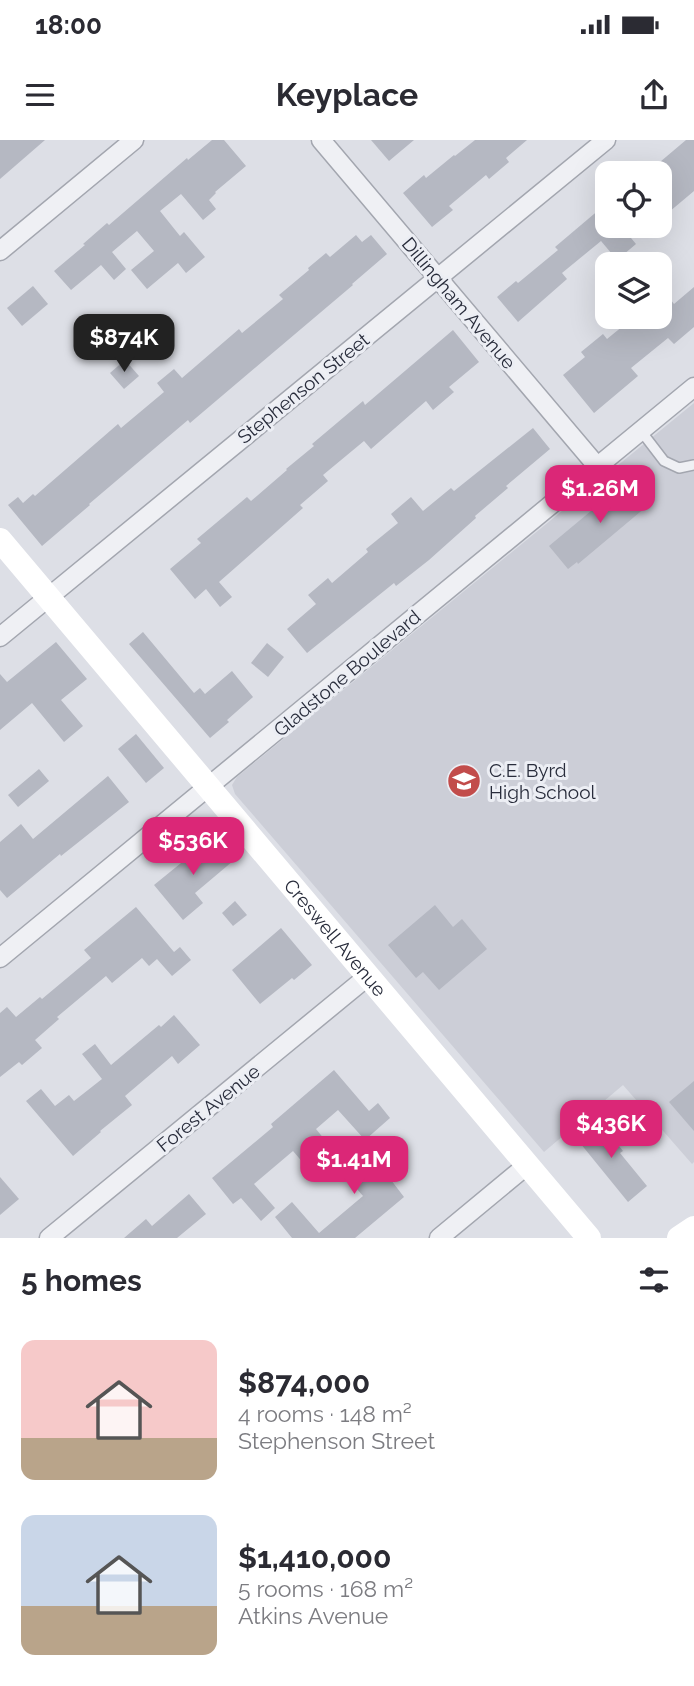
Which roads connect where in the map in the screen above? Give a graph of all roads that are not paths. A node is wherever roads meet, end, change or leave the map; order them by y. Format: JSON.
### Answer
{"nodes":[{"id":1,"x":134,"y":140,"type":"edge"},
{"id":2,"x":321,"y":140,"type":"edge"},
{"id":3,"x":607,"y":140,"type":"edge"},
{"id":4,"x":0,"y":251,"type":"edge"},
{"id":5,"x":437,"y":278,"type":"junction"},
{"id":6,"x":694,"y":387,"type":"edge"},
{"id":7,"x":640,"y":431,"type":"junction"},
{"id":8,"x":694,"y":465,"type":"edge"},
{"id":9,"x":597,"y":466,"type":"junction"},
{"id":10,"x":0,"y":540,"type":"edge"},
{"id":11,"x":48,"y":596,"type":"junction"},
{"id":12,"x":0,"y":637,"type":"edge"},
{"id":13,"x":208,"y":787,"type":"junction"},
{"id":14,"x":0,"y":958,"type":"edge"},
{"id":15,"x":367,"y":977,"type":"junction"},
{"id":16,"x":526,"y":1166,"type":"junction"},
{"id":17,"x":694,"y":1228,"type":"edge"},
{"id":18,"x":590,"y":1236,"type":"edge"},
{"id":19,"x":49,"y":1238,"type":"edge"},
{"id":20,"x":439,"y":1238,"type":"edge"},
{"id":21,"x":679,"y":1238,"type":"edge"}],
"edges":[{"from":1,"to":4,"type":"street"},
{"from":2,"to":5,"type":"street","name":"Dillingham Avenue"},
{"from":3,"to":5,"type":"street","name":"Stephenson Street"},
{"from":5,"to":9,"type":"street","name":"Dillingham Avenue"},
{"from":5,"to":11,"type":"street","name":"Stephenson Street"},
{"from":6,"to":7,"type":"street","name":"Gladstone Boulevard"},
{"from":7,"to":8,"type":"lane"},
{"from":7,"to":9,"type":"street","name":"Gladstone Boulevard"},
{"from":9,"to":13,"type":"street","name":"Gladstone Boulevard"},
{"from":10,"to":11,"type":"street","name":"Creswell Avenue"},
{"from":11,"to":12,"type":"street","name":"Stephenson Street"},
{"from":11,"to":13,"type":"street","name":"Creswell Avenue"},
{"from":13,"to":14,"type":"street","name":"Gladstone Boulevard"},
{"from":13,"to":15,"type":"street","name":"Creswell Avenue"},
{"from":15,"to":16,"type":"street","name":"Creswell Avenue"},
{"from":15,"to":19,"type":"street","name":"Forest Avenue"},
{"from":16,"to":18,"type":"street","name":"Creswell Avenue"},
{"from":16,"to":20,"type":"street"},
{"from":17,"to":21,"type":"street"}]}
